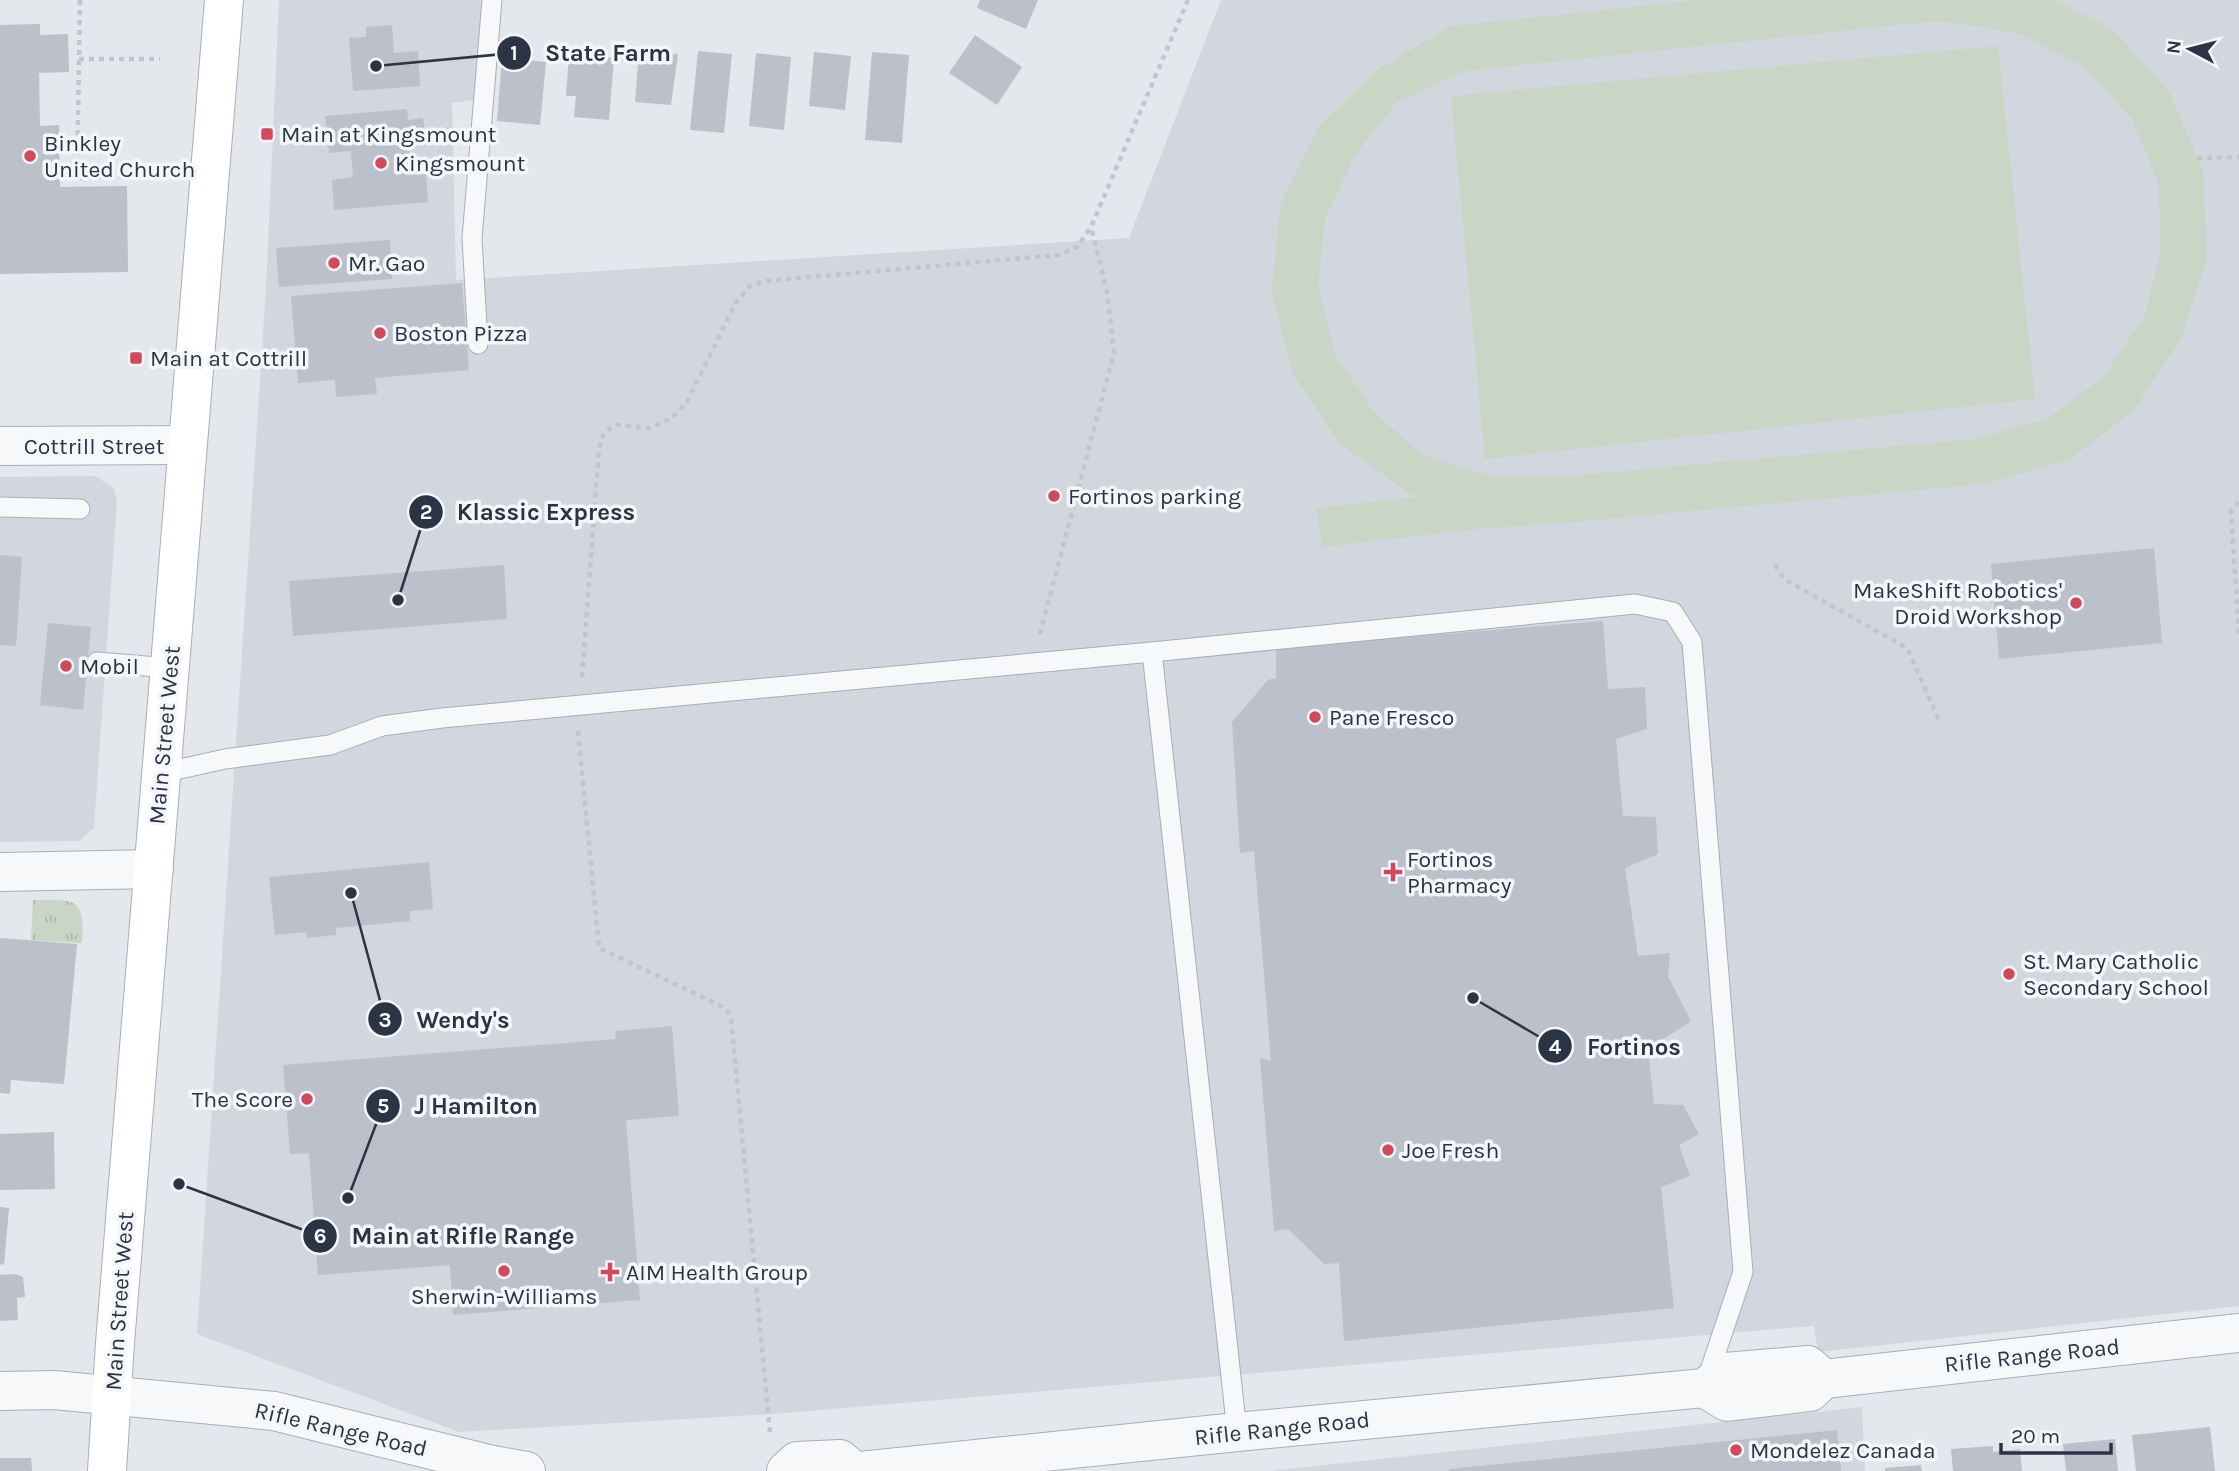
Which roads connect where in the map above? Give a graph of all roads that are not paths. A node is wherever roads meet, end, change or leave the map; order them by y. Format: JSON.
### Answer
{"nodes":[{"id":1,"x":224,"y":0,"type":"edge"},
{"id":2,"x":492,"y":0,"type":"edge"},
{"id":3,"x":478,"y":345,"type":"dead end"},
{"id":4,"x":187,"y":445,"type":"junction"},
{"id":5,"x":0,"y":446,"type":"edge"},
{"id":6,"x":0,"y":507,"type":"edge"},
{"id":7,"x":80,"y":509,"type":"dead end"},
{"id":8,"x":1153,"y":652,"type":"junction"},
{"id":9,"x":97,"y":662,"type":"dead end"},
{"id":10,"x":170,"y":668,"type":"junction"},
{"id":11,"x":162,"y":773,"type":"junction"},
{"id":12,"x":154,"y":869,"type":"junction"},
{"id":13,"x":0,"y":872,"type":"edge"},
{"id":14,"x":2239,"y":1333,"type":"edge"},
{"id":15,"x":1704,"y":1388,"type":"junction"},
{"id":16,"x":0,"y":1391,"type":"edge"},
{"id":17,"x":111,"y":1396,"type":"junction"},
{"id":18,"x":1237,"y":1432,"type":"junction"},
{"id":19,"x":779,"y":1458,"type":"edge"},
{"id":20,"x":107,"y":1471,"type":"edge"},
{"id":21,"x":526,"y":1471,"type":"edge"},
{"id":22,"x":854,"y":1471,"type":"edge"},
{"id":23,"x":860,"y":1471,"type":"edge"}],
"edges":[{"from":1,"to":4,"type":"main road","name":"Main Street West"},
{"from":2,"to":3,"type":"lane"},
{"from":4,"to":5,"type":"street","name":"Cottrill Street"},
{"from":4,"to":10,"type":"main road","name":"Main Street West"},
{"from":6,"to":7,"type":"lane"},
{"from":8,"to":11,"type":"lane"},
{"from":8,"to":15,"type":"lane"},
{"from":8,"to":18,"type":"lane"},
{"from":9,"to":10,"type":"lane"},
{"from":10,"to":11,"type":"main road","name":"Main Street West"},
{"from":11,"to":12,"type":"main road","name":"Main Street West"},
{"from":12,"to":13,"type":"street"},
{"from":12,"to":17,"type":"main road","name":"Main Street West"},
{"from":14,"to":15,"type":"street","name":"Rifle Range Road"},
{"from":15,"to":18,"type":"street","name":"Rifle Range Road"},
{"from":16,"to":17,"type":"street","name":"Rifle Range Road"},
{"from":17,"to":20,"type":"main road","name":"Main Street West"},
{"from":17,"to":21,"type":"street","name":"Rifle Range Road"},
{"from":18,"to":23,"type":"street","name":"Rifle Range Road"},
{"from":19,"to":22,"type":"street"}]}
